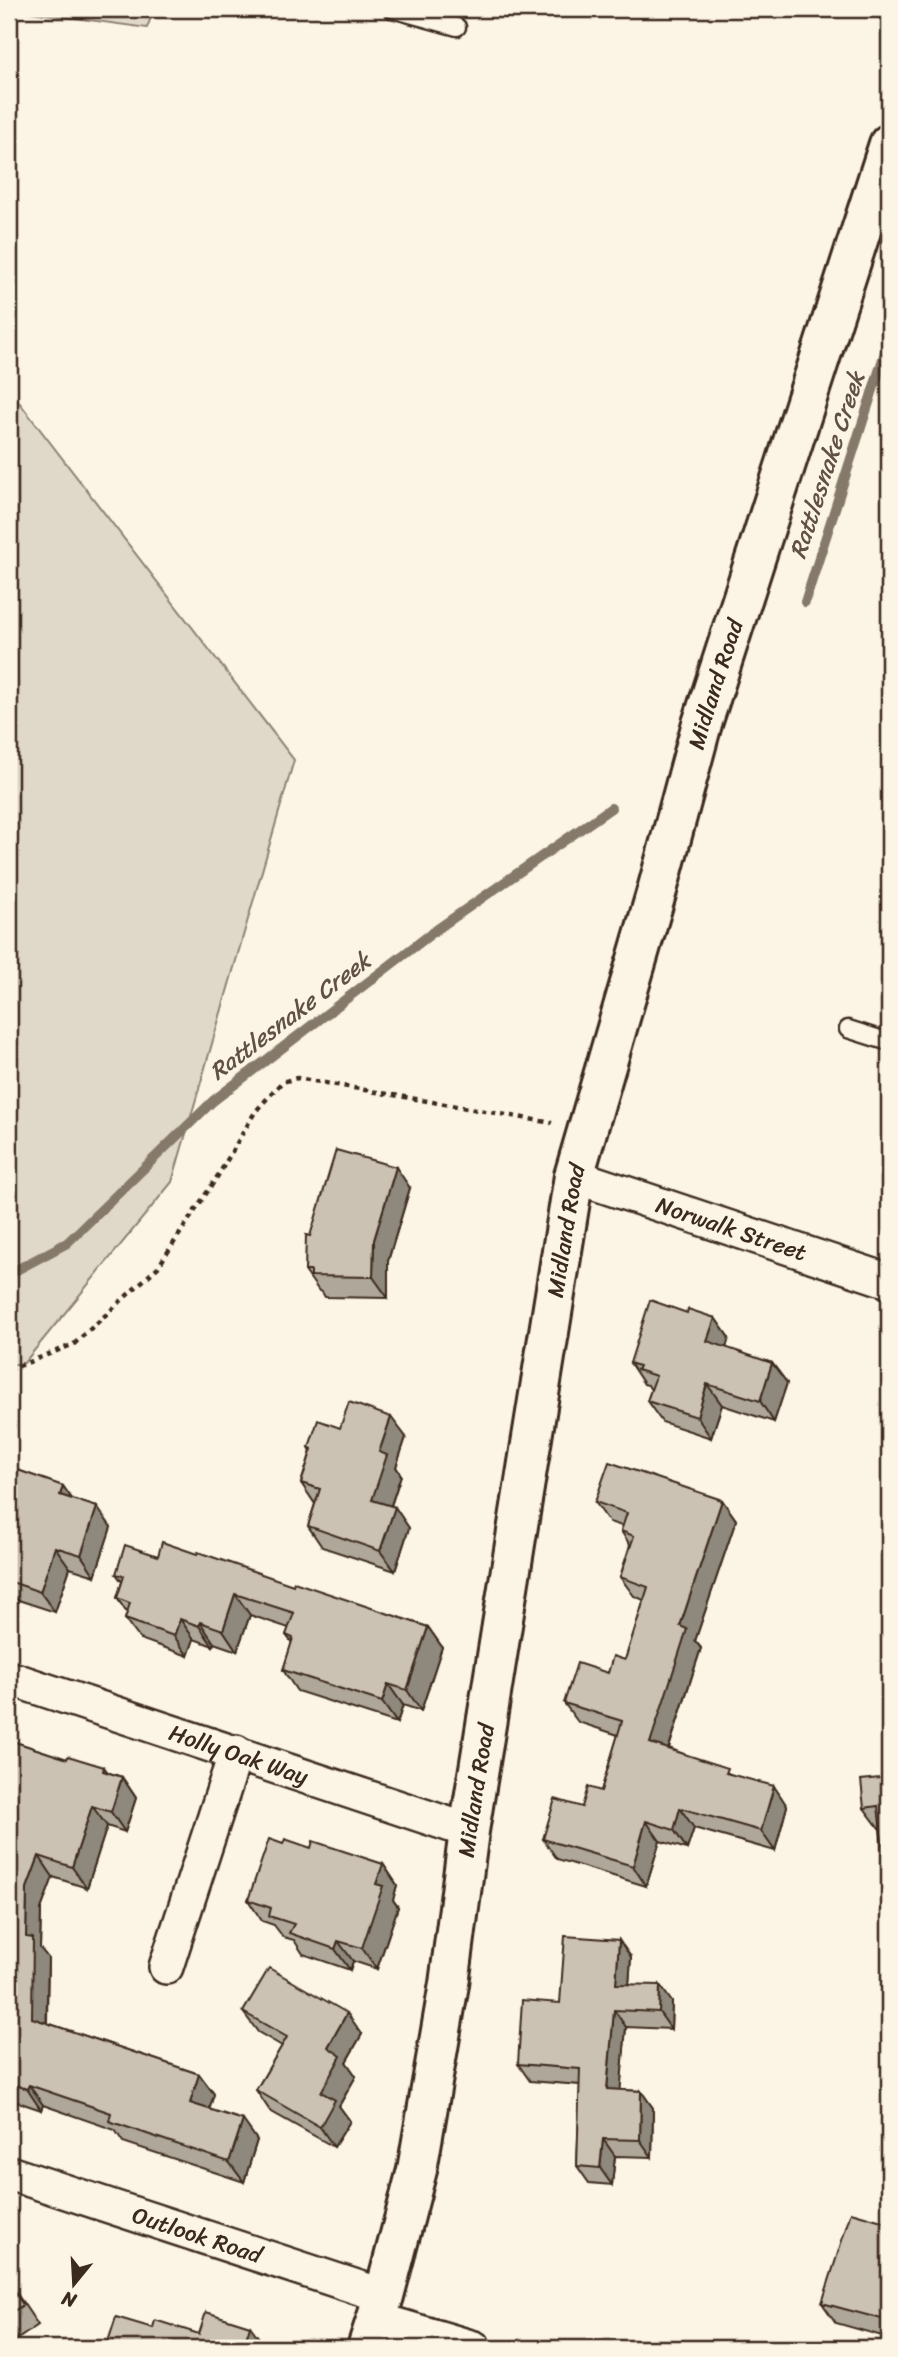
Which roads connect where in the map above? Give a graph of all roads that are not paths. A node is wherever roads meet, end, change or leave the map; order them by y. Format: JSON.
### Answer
{"nodes":[{"id":1,"x":392,"y":9,"type":"edge"},
{"id":2,"x":457,"y":27,"type":"dead end"},
{"id":3,"x":889,"y":144,"type":"edge"},
{"id":4,"x":848,"y":1029,"type":"dead end"},
{"id":5,"x":889,"y":1042,"type":"edge"},
{"id":6,"x":574,"y":1176,"type":"junction"},
{"id":7,"x":889,"y":1281,"type":"edge"},
{"id":8,"x":9,"y":1678,"type":"edge"},
{"id":9,"x":236,"y":1752,"type":"junction"},
{"id":10,"x":469,"y":1831,"type":"junction"},
{"id":11,"x":166,"y":1967,"type":"dead end"},
{"id":12,"x":9,"y":2173,"type":"edge"},
{"id":13,"x":376,"y":2321,"type":"edge"},
{"id":14,"x":474,"y":2348,"type":"edge"}],
"edges":[{"from":1,"to":2,"type":"lane"},
{"from":3,"to":6,"type":"main road","name":"Midland Road"},
{"from":4,"to":5,"type":"lane"},
{"from":6,"to":7,"type":"street","name":"Norwalk Street"},
{"from":6,"to":10,"type":"main road","name":"Midland Road"},
{"from":8,"to":9,"type":"street","name":"Holly Oak Way"},
{"from":9,"to":10,"type":"street","name":"Holly Oak Way"},
{"from":9,"to":11,"type":"street"},
{"from":10,"to":13,"type":"main road","name":"Midland Road"},
{"from":12,"to":13,"type":"street","name":"Outlook Road"},
{"from":13,"to":14,"type":"street","name":"Outlook Road"}]}
